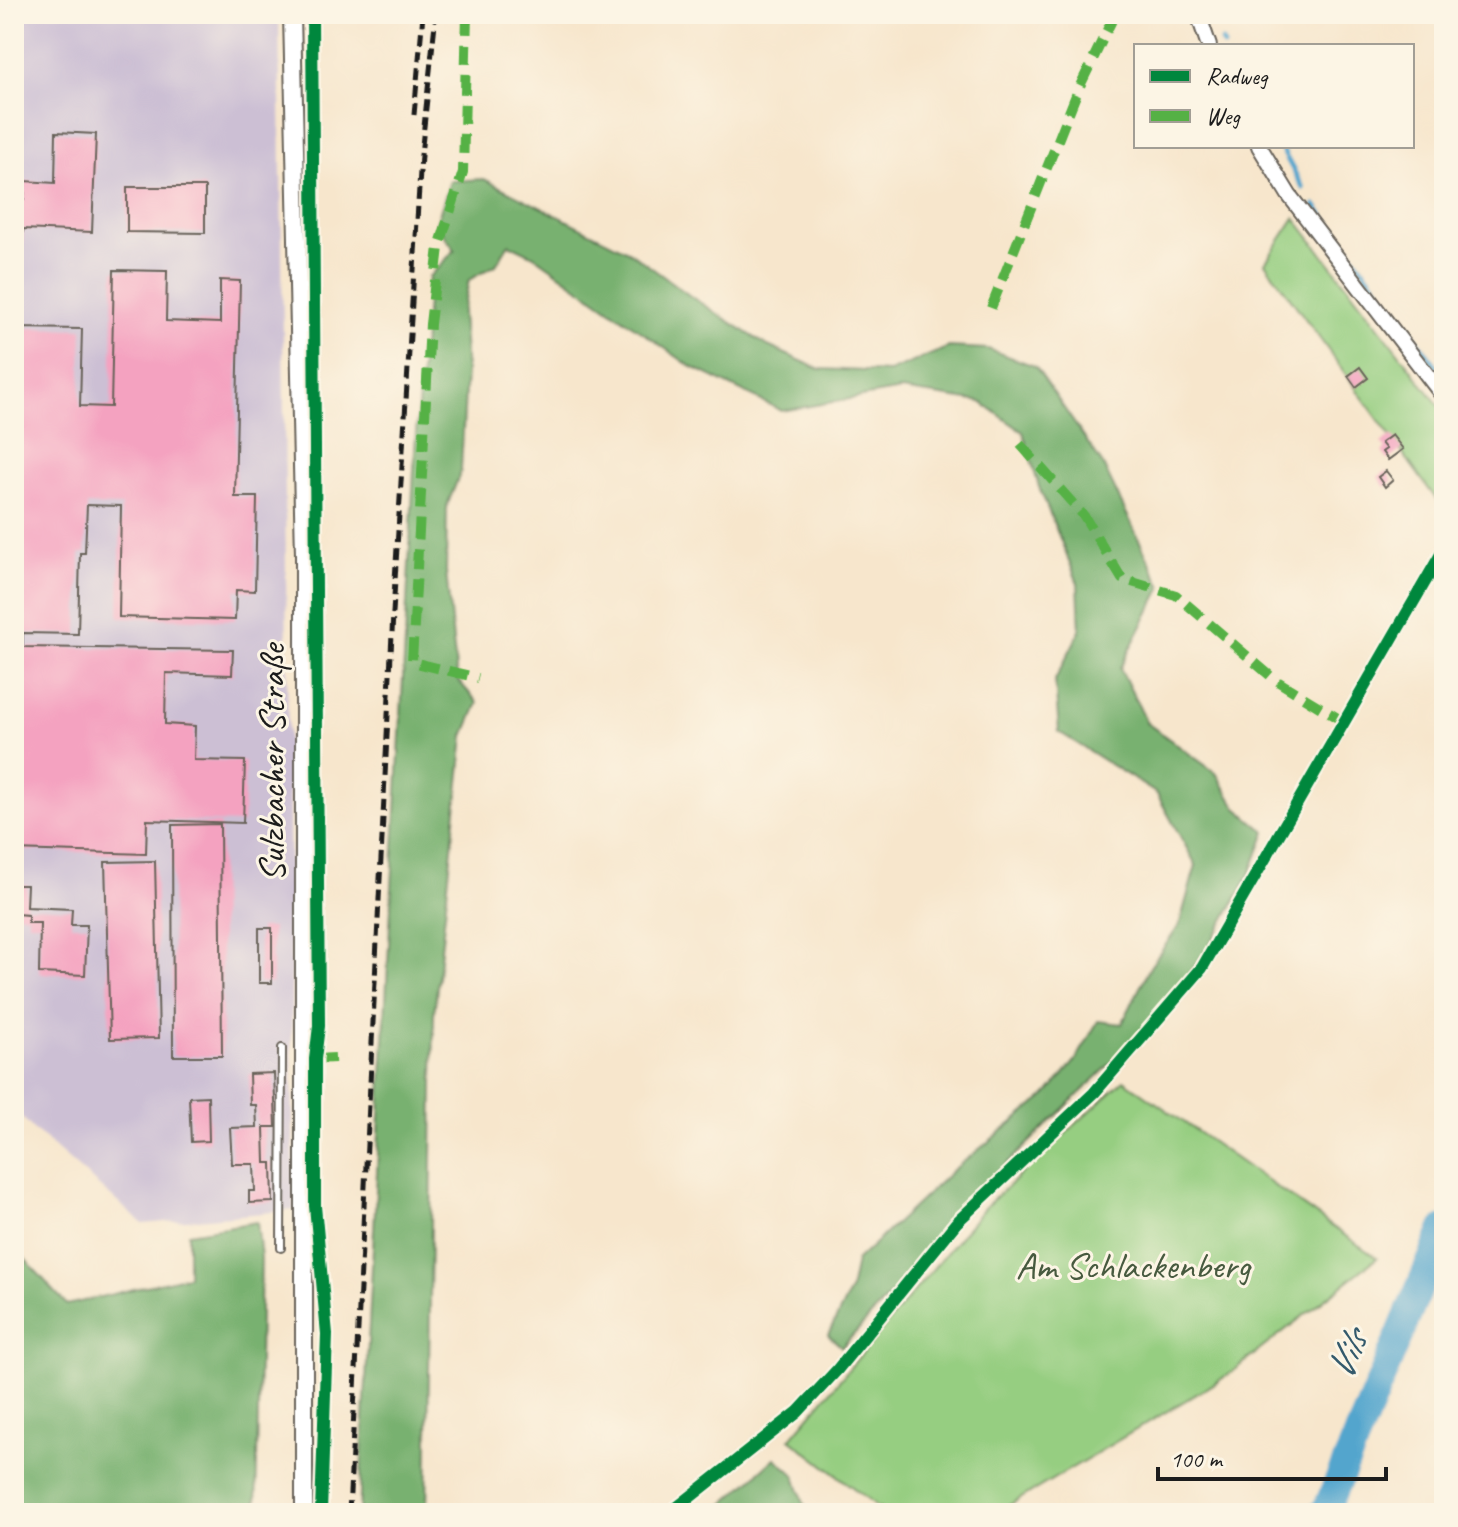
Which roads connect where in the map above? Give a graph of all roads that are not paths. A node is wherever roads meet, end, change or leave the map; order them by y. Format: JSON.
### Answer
{"nodes":[{"id":1,"x":292,"y":14,"type":"edge"},
{"id":2,"x":1198,"y":14,"type":"edge"},
{"id":3,"x":1208,"y":44,"type":"edge"},
{"id":4,"x":1260,"y":148,"type":"edge"},
{"id":5,"x":1444,"y":397,"type":"edge"},
{"id":6,"x":1444,"y":549,"type":"edge"},
{"id":7,"x":282,"y":1048,"type":"dead end"},
{"id":8,"x":281,"y":1248,"type":"dead end"},
{"id":9,"x":304,"y":1513,"type":"edge"},
{"id":10,"x":670,"y":1513,"type":"edge"}],
"edges":[{"from":1,"to":9,"type":"main road","name":"Sulzbacher Straße"},
{"from":2,"to":3,"type":"street"},
{"from":4,"to":5,"type":"street"},
{"from":6,"to":10,"type":"street"},
{"from":7,"to":8,"type":"lane"}]}
